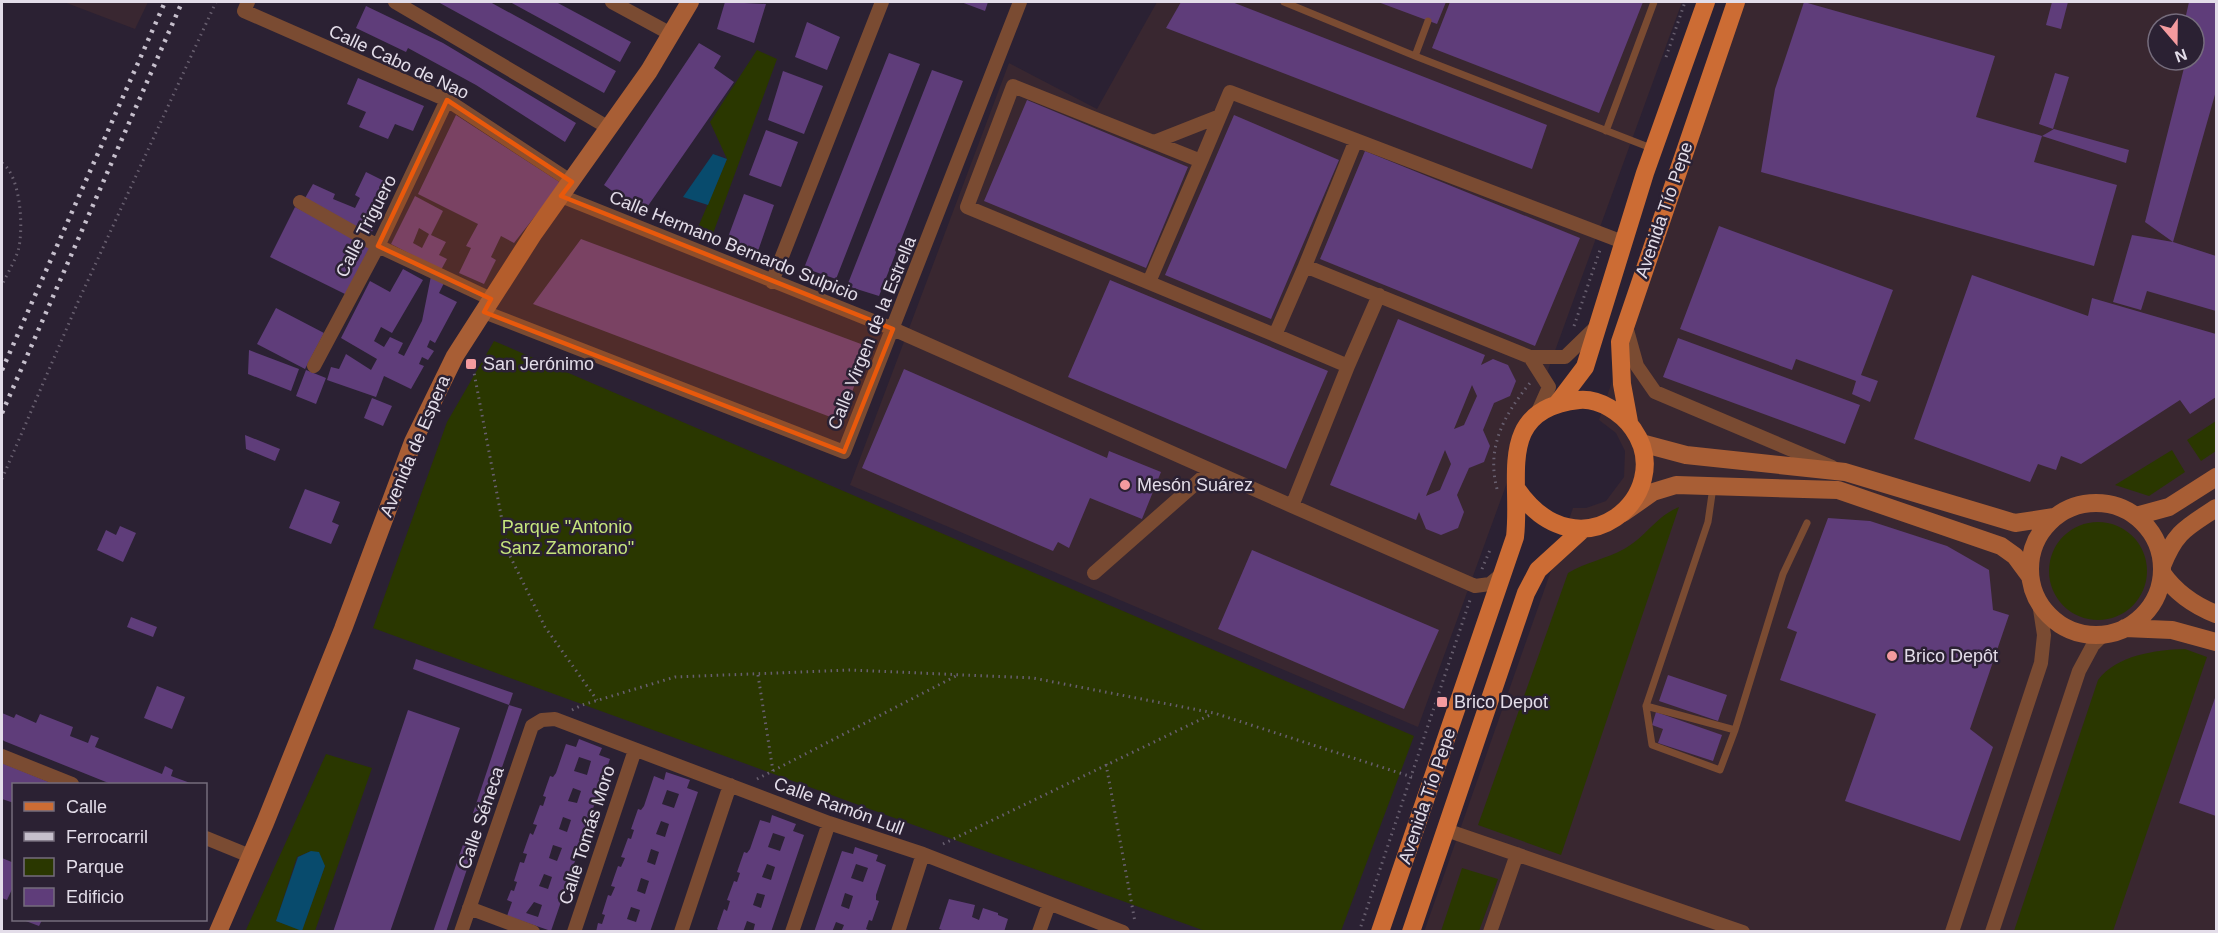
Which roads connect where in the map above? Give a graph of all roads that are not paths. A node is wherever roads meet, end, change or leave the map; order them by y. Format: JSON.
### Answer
{"nodes":[{"id":1,"x":248,"y":2,"type":"edge"},
{"id":2,"x":395,"y":2,"type":"edge"},
{"id":3,"x":612,"y":2,"type":"edge"},
{"id":4,"x":690,"y":2,"type":"edge"},
{"id":5,"x":882,"y":2,"type":"edge"},
{"id":6,"x":1020,"y":2,"type":"edge"},
{"id":7,"x":1284,"y":2,"type":"edge"},
{"id":8,"x":1654,"y":2,"type":"edge"},
{"id":9,"x":1706,"y":2,"type":"edge"},
{"id":10,"x":1736,"y":2,"type":"edge"},
{"id":11,"x":1428,"y":21,"type":"dead end"},
{"id":12,"x":670,"y":34,"type":"junction"},
{"id":13,"x":1415,"y":56,"type":"junction"},
{"id":14,"x":447,"y":100,"type":"junction"},
{"id":15,"x":1220,"y":116,"type":"junction"},
{"id":16,"x":609,"y":128,"type":"junction"},
{"id":17,"x":1606,"y":130,"type":"junction"},
{"id":18,"x":1356,"y":140,"type":"junction"},
{"id":19,"x":1154,"y":142,"type":"junction"},
{"id":20,"x":1654,"y":149,"type":"junction"},
{"id":21,"x":1201,"y":161,"type":"junction"},
{"id":22,"x":566,"y":189,"type":"junction"},
{"id":23,"x":300,"y":202,"type":"dead end"},
{"id":24,"x":1623,"y":242,"type":"junction"},
{"id":25,"x":378,"y":246,"type":"junction"},
{"id":26,"x":1305,"y":266,"type":"junction"},
{"id":27,"x":772,"y":282,"type":"junction"},
{"id":28,"x":1149,"y":282,"type":"junction"},
{"id":29,"x":1379,"y":296,"type":"junction"},
{"id":30,"x":488,"y":306,"type":"junction"},
{"id":31,"x":1625,"y":323,"type":"junction"},
{"id":32,"x":1598,"y":326,"type":"junction"},
{"id":33,"x":893,"y":329,"type":"junction"},
{"id":34,"x":1275,"y":335,"type":"junction"},
{"id":35,"x":1530,"y":357,"type":"junction"},
{"id":36,"x":314,"y":366,"type":"dead end"},
{"id":37,"x":1348,"y":366,"type":"junction"},
{"id":38,"x":1557,"y":404,"type":"junction"},
{"id":39,"x":1536,"y":417,"type":"junction"},
{"id":40,"x":1629,"y":422,"type":"junction"},
{"id":41,"x":1641,"y":443,"type":"junction"},
{"id":42,"x":1211,"y":470,"type":"junction"},
{"id":43,"x":1845,"y":472,"type":"junction"},
{"id":44,"x":2217,"y":477,"type":"edge"},
{"id":45,"x":1714,"y":484,"type":"junction"},
{"id":46,"x":1516,"y":488,"type":"junction"},
{"id":47,"x":1292,"y":506,"type":"junction"},
{"id":48,"x":2217,"y":508,"type":"edge"},
{"id":49,"x":2136,"y":516,"type":"junction"},
{"id":50,"x":2054,"y":517,"type":"junction"},
{"id":51,"x":1617,"y":518,"type":"junction"},
{"id":52,"x":1807,"y":523,"type":"dead end"},
{"id":53,"x":1583,"y":529,"type":"junction"},
{"id":54,"x":2162,"y":570,"type":"junction"},
{"id":55,"x":1094,"y":573,"type":"dead end"},
{"id":56,"x":1502,"y":573,"type":"junction"},
{"id":57,"x":2030,"y":575,"type":"junction"},
{"id":58,"x":1480,"y":588,"type":"junction"},
{"id":59,"x":2039,"y":603,"type":"junction"},
{"id":60,"x":2217,"y":614,"type":"edge"},
{"id":61,"x":1487,"y":622,"type":"junction"},
{"id":62,"x":2125,"y":628,"type":"junction"},
{"id":63,"x":2104,"y":634,"type":"junction"},
{"id":64,"x":2217,"y":642,"type":"edge"},
{"id":65,"x":1647,"y":706,"type":"junction"},
{"id":66,"x":548,"y":720,"type":"joint"},
{"id":67,"x":1735,"y":730,"type":"junction"},
{"id":68,"x":634,"y":750,"type":"junction"},
{"id":69,"x":2,"y":756,"type":"edge"},
{"id":70,"x":70,"y":783,"type":"edge"},
{"id":71,"x":735,"y":787,"type":"junction"},
{"id":72,"x":829,"y":823,"type":"junction"},
{"id":73,"x":1446,"y":830,"type":"junction"},
{"id":74,"x":207,"y":838,"type":"edge"},
{"id":75,"x":923,"y":854,"type":"junction"},
{"id":76,"x":1517,"y":854,"type":"junction"},
{"id":77,"x":250,"y":856,"type":"junction"},
{"id":78,"x":1048,"y":904,"type":"junction"},
{"id":79,"x":469,"y":908,"type":"junction"},
{"id":80,"x":218,"y":932,"type":"edge"},
{"id":81,"x":461,"y":932,"type":"edge"},
{"id":82,"x":533,"y":932,"type":"edge"},
{"id":83,"x":574,"y":932,"type":"edge"},
{"id":84,"x":681,"y":932,"type":"edge"},
{"id":85,"x":792,"y":932,"type":"edge"},
{"id":86,"x":898,"y":932,"type":"edge"},
{"id":87,"x":1039,"y":932,"type":"edge"},
{"id":88,"x":1123,"y":932,"type":"edge"},
{"id":89,"x":1380,"y":932,"type":"edge"},
{"id":90,"x":1411,"y":932,"type":"edge"},
{"id":91,"x":1490,"y":932,"type":"edge"},
{"id":92,"x":1743,"y":932,"type":"edge"},
{"id":93,"x":1952,"y":932,"type":"edge"},
{"id":94,"x":1992,"y":932,"type":"edge"}],
"edges":[{"from":1,"to":14,"type":"street","name":"Calle Cabo de Nao"},
{"from":2,"to":16,"type":"street"},
{"from":3,"to":12,"type":"street"},
{"from":4,"to":12,"type":"street","name":"Avenida de Espera"},
{"from":5,"to":27,"type":"street"},
{"from":6,"to":33,"type":"street","name":"Calle Virgen de la Estrella"},
{"from":7,"to":13,"type":"lane"},
{"from":8,"to":17,"type":"lane"},
{"from":9,"to":20,"type":"main road","name":"Avenida Tío Pepe"},
{"from":10,"to":31,"type":"main road","name":"Avenida Tío Pepe"},
{"from":11,"to":13,"type":"lane"},
{"from":12,"to":16,"type":"street","name":"Avenida de Espera"},
{"from":13,"to":17,"type":"lane"},
{"from":14,"to":22,"type":"street","name":"Calle Cabo de Nao"},
{"from":14,"to":25,"type":"street","name":"Calle Triguero"},
{"from":15,"to":18,"type":"street"},
{"from":15,"to":19,"type":"street"},
{"from":15,"to":21,"type":"street"},
{"from":16,"to":22,"type":"street","name":"Avenida de Espera"},
{"from":17,"to":20,"type":"lane"},
{"from":18,"to":24,"type":"street"},
{"from":18,"to":26,"type":"street"},
{"from":19,"to":21,"type":"street"},
{"from":19,"to":28,"type":"street"},
{"from":20,"to":24,"type":"main road","name":"Avenida Tío Pepe"},
{"from":21,"to":28,"type":"street"},
{"from":22,"to":27,"type":"street","name":"Calle Hermano Bernardo Sulpicio"},
{"from":22,"to":30,"type":"street","name":"Avenida de Espera"},
{"from":23,"to":25,"type":"street"},
{"from":24,"to":32,"type":"main road","name":"Avenida Tío Pepe"},
{"from":25,"to":30,"type":"street"},
{"from":25,"to":36,"type":"street","name":"Calle Triguero"},
{"from":26,"to":29,"type":"street"},
{"from":26,"to":34,"type":"street"},
{"from":27,"to":33,"type":"street","name":"Calle Hermano Bernardo Sulpicio"},
{"from":28,"to":34,"type":"street"},
{"from":29,"to":35,"type":"street"},
{"from":29,"to":37,"type":"street"},
{"from":30,"to":33,"type":"street","name":"Calle Virgen de la Estrella"},
{"from":30,"to":77,"type":"street","name":"Avenida de Espera"},
{"from":31,"to":40,"type":"main road","name":"Avenida Tío Pepe"},
{"from":31,"to":43,"type":"street"},
{"from":32,"to":35,"type":"street"},
{"from":32,"to":38,"type":"main road","name":"Avenida Tío Pepe"},
{"from":33,"to":42,"type":"street","name":"Calle Hermano Bernardo Sulpicio"},
{"from":34,"to":37,"type":"street"},
{"from":35,"to":39,"type":"street"},
{"from":37,"to":47,"type":"street"},
{"from":38,"to":39,"type":"main road"},
{"from":38,"to":40,"type":"main road"},
{"from":39,"to":46,"type":"main road"},
{"from":40,"to":41,"type":"main road"},
{"from":41,"to":43,"type":"street"},
{"from":41,"to":51,"type":"main road"},
{"from":42,"to":47,"type":"street","name":"Calle Hermano Bernardo Sulpicio"},
{"from":42,"to":55,"type":"street"},
{"from":43,"to":50,"type":"street"},
{"from":44,"to":49,"type":"street"},
{"from":45,"to":51,"type":"street"},
{"from":45,"to":57,"type":"street"},
{"from":45,"to":65,"type":"lane"},
{"from":46,"to":53,"type":"main road"},
{"from":46,"to":56,"type":"main road","name":"Avenida Tío Pepe"},
{"from":47,"to":58,"type":"street","name":"Calle Hermano Bernardo Sulpicio"},
{"from":48,"to":54,"type":"street"},
{"from":49,"to":50,"type":"street"},
{"from":49,"to":54,"type":"street"},
{"from":50,"to":57,"type":"street"},
{"from":51,"to":53,"type":"main road"},
{"from":52,"to":67,"type":"lane"},
{"from":53,"to":73,"type":"main road","name":"Avenida Tío Pepe"},
{"from":54,"to":60,"type":"street"},
{"from":54,"to":62,"type":"street"},
{"from":56,"to":58,"type":"street"},
{"from":56,"to":61,"type":"main road","name":"Avenida Tío Pepe"},
{"from":57,"to":59,"type":"street"},
{"from":58,"to":61,"type":"street"},
{"from":59,"to":63,"type":"street"},
{"from":59,"to":93,"type":"street"},
{"from":61,"to":89,"type":"main road","name":"Avenida Tío Pepe"},
{"from":62,"to":63,"type":"street"},
{"from":62,"to":64,"type":"street"},
{"from":63,"to":94,"type":"street"},
{"from":65,"to":67,"type":"lane"},
{"from":65,"to":67,"type":"lane"},
{"from":66,"to":68,"type":"street","name":"Calle Ramón Lull"},
{"from":66,"to":79,"type":"street","name":"Calle Séneca"},
{"from":68,"to":71,"type":"street","name":"Calle Ramón Lull"},
{"from":68,"to":83,"type":"street","name":"Calle Tomás Moro"},
{"from":69,"to":70,"type":"street"},
{"from":71,"to":72,"type":"street","name":"Calle Ramón Lull"},
{"from":71,"to":84,"type":"street"},
{"from":72,"to":75,"type":"street","name":"Calle Ramón Lull"},
{"from":72,"to":85,"type":"street"},
{"from":73,"to":76,"type":"street"},
{"from":73,"to":90,"type":"main road","name":"Avenida Tío Pepe"},
{"from":74,"to":77,"type":"street"},
{"from":75,"to":78,"type":"street","name":"Calle Ramón Lull"},
{"from":75,"to":86,"type":"street"},
{"from":76,"to":91,"type":"street"},
{"from":76,"to":92,"type":"street"},
{"from":77,"to":80,"type":"street","name":"Avenida de Espera"},
{"from":78,"to":87,"type":"street"},
{"from":78,"to":88,"type":"street","name":"Calle Ramón Lull"},
{"from":79,"to":81,"type":"street","name":"Calle Séneca"},
{"from":79,"to":82,"type":"street"}]}
